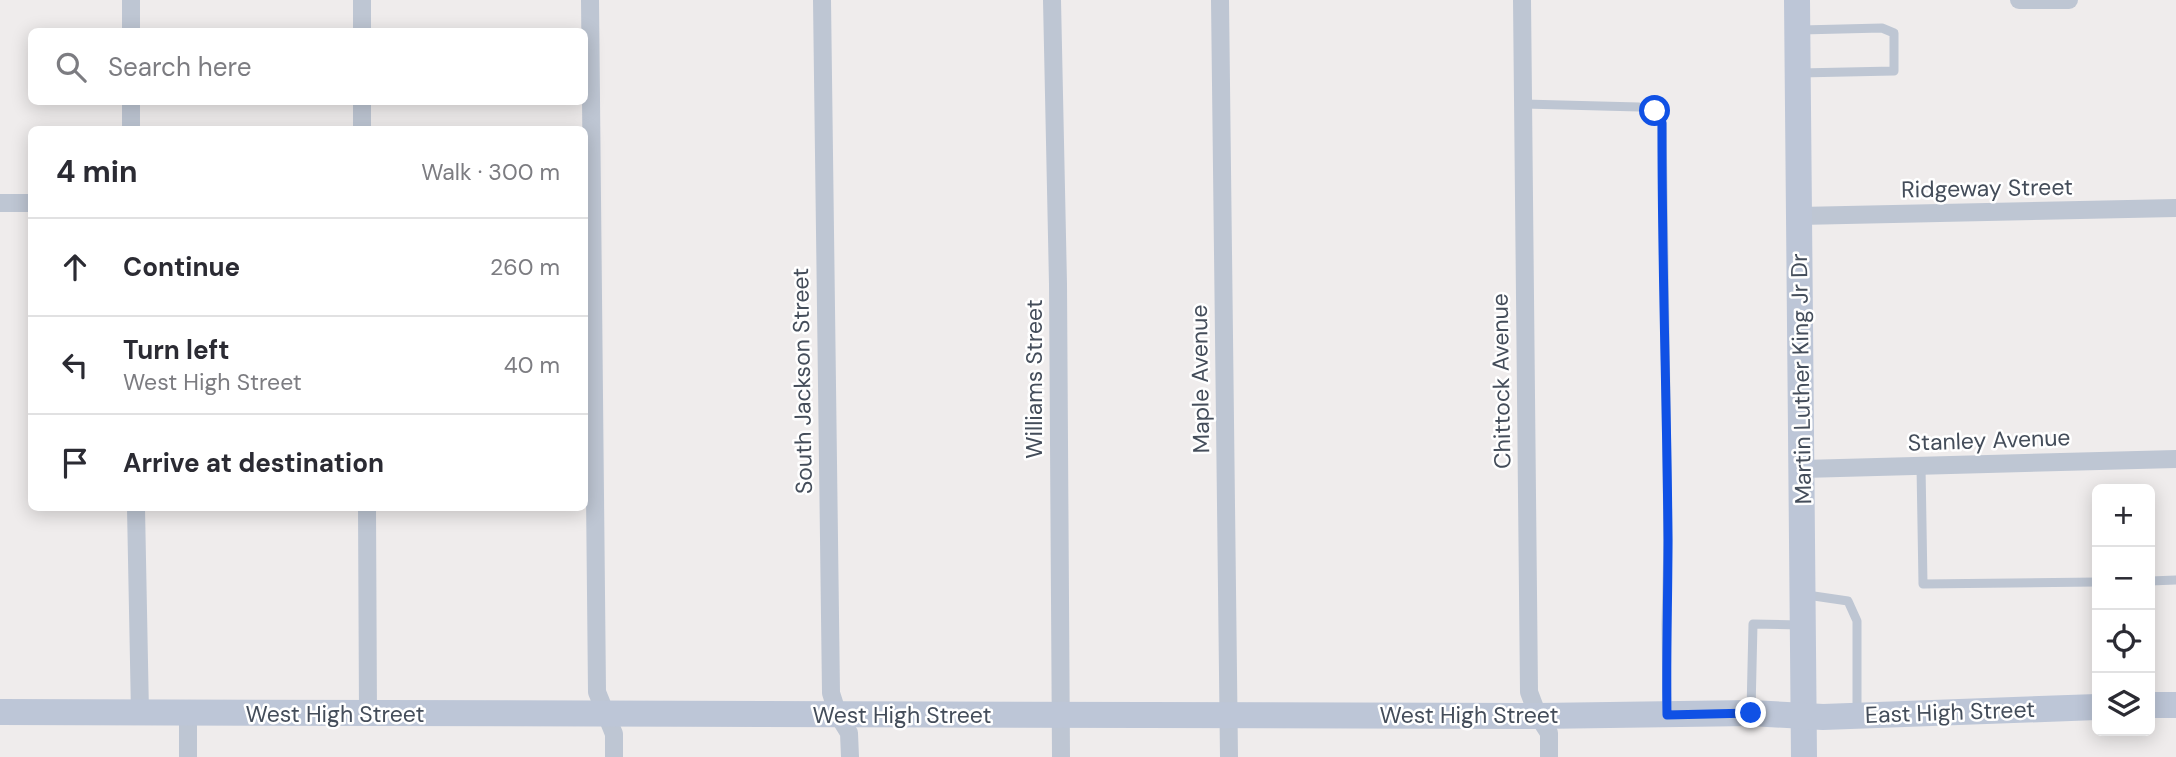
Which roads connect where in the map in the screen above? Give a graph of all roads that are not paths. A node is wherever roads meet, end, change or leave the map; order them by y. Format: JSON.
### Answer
{"nodes":[{"id":1,"x":131,"y":0,"type":"edge"},
{"id":2,"x":362,"y":0,"type":"edge"},
{"id":3,"x":590,"y":0,"type":"edge"},
{"id":4,"x":822,"y":0,"type":"edge"},
{"id":5,"x":1052,"y":0,"type":"edge"},
{"id":6,"x":1220,"y":0,"type":"edge"},
{"id":7,"x":1522,"y":0,"type":"edge"},
{"id":8,"x":1797,"y":0,"type":"edge"},
{"id":9,"x":2019,"y":0,"type":"edge"},
{"id":10,"x":2069,"y":0,"type":"edge"},
{"id":11,"x":131,"y":28,"type":"edge"},
{"id":12,"x":362,"y":28,"type":"edge"},
{"id":13,"x":1797,"y":30,"type":"junction"},
{"id":14,"x":1797,"y":73,"type":"junction"},
{"id":15,"x":1522,"y":104,"type":"junction"},
{"id":16,"x":131,"y":105,"type":"edge"},
{"id":17,"x":362,"y":105,"type":"edge"},
{"id":18,"x":131,"y":126,"type":"edge"},
{"id":19,"x":362,"y":126,"type":"edge"},
{"id":20,"x":0,"y":203,"type":"edge"},
{"id":21,"x":28,"y":203,"type":"edge"},
{"id":22,"x":2176,"y":208,"type":"edge"},
{"id":23,"x":1799,"y":216,"type":"junction"},
{"id":24,"x":2176,"y":459,"type":"edge"},
{"id":25,"x":1921,"y":466,"type":"junction"},
{"id":26,"x":1802,"y":469,"type":"junction"},
{"id":27,"x":136,"y":511,"type":"edge"},
{"id":28,"x":367,"y":511,"type":"edge"},
{"id":29,"x":2176,"y":580,"type":"edge"},
{"id":30,"x":2155,"y":581,"type":"edge"},
{"id":31,"x":2092,"y":582,"type":"edge"},
{"id":32,"x":1802,"y":595,"type":"junction"},
{"id":33,"x":1802,"y":625,"type":"junction"},
{"id":34,"x":2155,"y":705,"type":"edge"},
{"id":35,"x":2176,"y":705,"type":"edge"},
{"id":36,"x":2092,"y":707,"type":"edge"},
{"id":37,"x":0,"y":712,"type":"edge"},
{"id":38,"x":140,"y":713,"type":"junction"},
{"id":39,"x":1751,"y":713,"type":"junction"},
{"id":40,"x":188,"y":714,"type":"junction"},
{"id":41,"x":368,"y":714,"type":"junction"},
{"id":42,"x":607,"y":715,"type":"junction"},
{"id":43,"x":838,"y":715,"type":"junction"},
{"id":44,"x":1061,"y":715,"type":"junction"},
{"id":45,"x":1228,"y":715,"type":"junction"},
{"id":46,"x":1667,"y":715,"type":"junction"},
{"id":47,"x":1538,"y":716,"type":"junction"},
{"id":48,"x":1803,"y":716,"type":"junction"},
{"id":49,"x":1856,"y":716,"type":"junction"},
{"id":50,"x":188,"y":757,"type":"edge"},
{"id":51,"x":614,"y":757,"type":"edge"},
{"id":52,"x":850,"y":757,"type":"edge"},
{"id":53,"x":1061,"y":757,"type":"edge"},
{"id":54,"x":1229,"y":757,"type":"edge"},
{"id":55,"x":1549,"y":757,"type":"edge"},
{"id":56,"x":1804,"y":757,"type":"edge"}],
"edges":[{"from":1,"to":11,"type":"street"},
{"from":2,"to":12,"type":"street"},
{"from":3,"to":42,"type":"street"},
{"from":4,"to":43,"type":"street","name":"South Jackson Street"},
{"from":5,"to":44,"type":"street","name":"Williams Street"},
{"from":6,"to":45,"type":"street","name":"Maple Avenue"},
{"from":7,"to":15,"type":"street","name":"Chittock Avenue"},
{"from":8,"to":13,"type":"street","name":"Martin Luther King Jr Dr"},
{"from":9,"to":10,"type":"street"},
{"from":13,"to":14,"type":"street","name":"Martin Luther King Jr Dr"},
{"from":13,"to":14,"type":"lane"},
{"from":14,"to":23,"type":"street","name":"Martin Luther King Jr Dr"},
{"from":15,"to":46,"type":"lane"},
{"from":15,"to":47,"type":"street","name":"Chittock Avenue"},
{"from":16,"to":18,"type":"street"},
{"from":17,"to":19,"type":"street"},
{"from":20,"to":21,"type":"street"},
{"from":22,"to":23,"type":"street","name":"Ridgeway Street"},
{"from":23,"to":26,"type":"street","name":"Martin Luther King Jr Dr"},
{"from":24,"to":25,"type":"street","name":"Stanley Avenue"},
{"from":25,"to":26,"type":"street","name":"Stanley Avenue"},
{"from":25,"to":31,"type":"lane"},
{"from":26,"to":32,"type":"street","name":"Martin Luther King Jr Dr"},
{"from":27,"to":38,"type":"street"},
{"from":28,"to":41,"type":"street"},
{"from":29,"to":30,"type":"lane"},
{"from":32,"to":33,"type":"street","name":"Martin Luther King Jr Dr"},
{"from":32,"to":49,"type":"lane"},
{"from":33,"to":39,"type":"lane"},
{"from":33,"to":48,"type":"street","name":"Martin Luther King Jr Dr"},
{"from":34,"to":35,"type":"street"},
{"from":36,"to":49,"type":"street","name":"East High Street"},
{"from":37,"to":38,"type":"street","name":"West High Street"},
{"from":38,"to":40,"type":"street","name":"West High Street"},
{"from":39,"to":46,"type":"street","name":"West High Street"},
{"from":39,"to":48,"type":"street","name":"West High Street"},
{"from":40,"to":41,"type":"street","name":"West High Street"},
{"from":40,"to":50,"type":"street"},
{"from":41,"to":42,"type":"street","name":"West High Street"},
{"from":42,"to":43,"type":"street","name":"West High Street"},
{"from":42,"to":51,"type":"street"},
{"from":43,"to":44,"type":"street","name":"West High Street"},
{"from":43,"to":52,"type":"street","name":"South Jackson Street"},
{"from":44,"to":45,"type":"street","name":"West High Street"},
{"from":44,"to":53,"type":"street","name":"Williams Street"},
{"from":45,"to":47,"type":"street","name":"West High Street"},
{"from":45,"to":54,"type":"street","name":"Maple Avenue"},
{"from":46,"to":47,"type":"street","name":"West High Street"},
{"from":47,"to":55,"type":"street","name":"Chittock Avenue"},
{"from":48,"to":49,"type":"street","name":"East High Street"},
{"from":48,"to":56,"type":"street","name":"Martin Luther King Jr Dr"}]}
